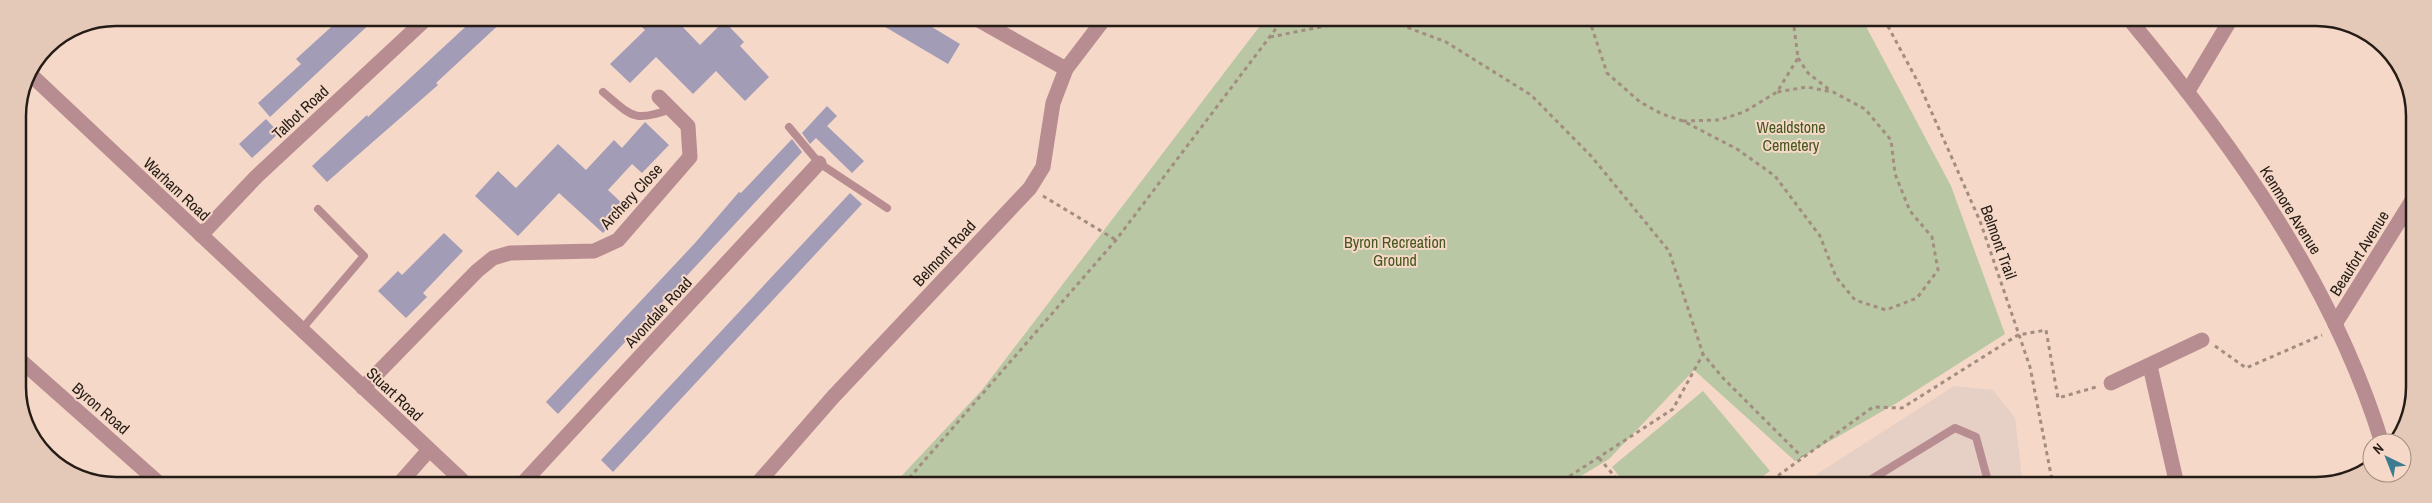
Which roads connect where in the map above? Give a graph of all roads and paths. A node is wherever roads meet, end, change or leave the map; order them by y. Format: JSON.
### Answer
{"nodes":[{"id":1,"x":418,"y":26,"type":"edge"},
{"id":2,"x":989,"y":26,"type":"edge"},
{"id":3,"x":1099,"y":26,"type":"edge"},
{"id":4,"x":1278,"y":26,"type":"edge"},
{"id":5,"x":1322,"y":26,"type":"edge"},
{"id":6,"x":1405,"y":26,"type":"edge"},
{"id":7,"x":1591,"y":26,"type":"edge"},
{"id":8,"x":1794,"y":26,"type":"edge"},
{"id":9,"x":1888,"y":26,"type":"edge"},
{"id":10,"x":2135,"y":26,"type":"edge"},
{"id":11,"x":2227,"y":26,"type":"edge"},
{"id":12,"x":1269,"y":37,"type":"junction"},
{"id":13,"x":1798,"y":58,"type":"junction"},
{"id":14,"x":1066,"y":69,"type":"junction"},
{"id":15,"x":35,"y":78,"type":"edge"},
{"id":16,"x":2188,"y":91,"type":"junction"},
{"id":17,"x":603,"y":92,"type":"dead end"},
{"id":18,"x":1777,"y":92,"type":"junction"},
{"id":19,"x":1833,"y":92,"type":"junction"},
{"id":20,"x":659,"y":97,"type":"dead end"},
{"id":21,"x":673,"y":108,"type":"junction"},
{"id":22,"x":1683,"y":121,"type":"junction"},
{"id":23,"x":789,"y":127,"type":"dead end"},
{"id":24,"x":819,"y":163,"type":"junction"},
{"id":25,"x":1030,"y":188,"type":"junction"},
{"id":26,"x":886,"y":208,"type":"dead end"},
{"id":27,"x":318,"y":209,"type":"dead end"},
{"id":28,"x":2406,"y":211,"type":"edge"},
{"id":29,"x":201,"y":235,"type":"junction"},
{"id":30,"x":1116,"y":240,"type":"junction"},
{"id":31,"x":2336,"y":326,"type":"junction"},
{"id":32,"x":300,"y":330,"type":"junction"},
{"id":33,"x":2018,"y":335,"type":"junction"},
{"id":34,"x":2202,"y":340,"type":"joint"},
{"id":35,"x":1703,"y":354,"type":"junction"},
{"id":36,"x":26,"y":366,"type":"edge"},
{"id":37,"x":2150,"y":366,"type":"junction"},
{"id":38,"x":2111,"y":383,"type":"joint"},
{"id":39,"x":364,"y":388,"type":"junction"},
{"id":40,"x":2379,"y":433,"type":"edge"},
{"id":41,"x":429,"y":450,"type":"junction"},
{"id":42,"x":1802,"y":457,"type":"junction"},
{"id":43,"x":1599,"y":458,"type":"junction"},
{"id":44,"x":152,"y":477,"type":"edge"},
{"id":45,"x":405,"y":477,"type":"edge"},
{"id":46,"x":458,"y":477,"type":"edge"},
{"id":47,"x":528,"y":477,"type":"edge"},
{"id":48,"x":763,"y":477,"type":"edge"},
{"id":49,"x":910,"y":477,"type":"edge"},
{"id":50,"x":1569,"y":477,"type":"edge"},
{"id":51,"x":1615,"y":477,"type":"edge"},
{"id":52,"x":1776,"y":477,"type":"edge"},
{"id":53,"x":1875,"y":477,"type":"edge"},
{"id":54,"x":1987,"y":477,"type":"edge"},
{"id":55,"x":2052,"y":477,"type":"edge"},
{"id":56,"x":2175,"y":477,"type":"edge"}],
"edges":[{"from":1,"to":29,"type":"street","name":"Talbot Road"},
{"from":2,"to":14,"type":"street"},
{"from":3,"to":14,"type":"street","name":"Belmont Road"},
{"from":4,"to":12,"type":"path"},
{"from":5,"to":12,"type":"path"},
{"from":6,"to":35,"type":"path"},
{"from":7,"to":22,"type":"path"},
{"from":8,"to":13,"type":"path"},
{"from":9,"to":33,"type":"path","name":"Belmont Trail"},
{"from":10,"to":16,"type":"street","name":"Kenmore Avenue"},
{"from":11,"to":16,"type":"street"},
{"from":12,"to":30,"type":"path"},
{"from":13,"to":18,"type":"path"},
{"from":13,"to":19,"type":"path"},
{"from":14,"to":25,"type":"street","name":"Belmont Road"},
{"from":15,"to":29,"type":"street","name":"Warham Road"},
{"from":16,"to":31,"type":"street","name":"Kenmore Avenue"},
{"from":17,"to":21,"type":"lane"},
{"from":18,"to":19,"type":"path"},
{"from":18,"to":22,"type":"path"},
{"from":19,"to":22,"type":"path"},
{"from":20,"to":21,"type":"street","name":"Archery Close"},
{"from":21,"to":39,"type":"street","name":"Archery Close"},
{"from":23,"to":24,"type":"lane"},
{"from":24,"to":26,"type":"lane"},
{"from":24,"to":47,"type":"street","name":"Avondale Road"},
{"from":25,"to":30,"type":"path"},
{"from":25,"to":48,"type":"street","name":"Belmont Road"},
{"from":27,"to":32,"type":"lane"},
{"from":28,"to":31,"type":"street","name":"Beaufort Avenue"},
{"from":29,"to":32,"type":"street","name":"Warham Road"},
{"from":30,"to":49,"type":"path"},
{"from":31,"to":34,"type":"path"},
{"from":31,"to":40,"type":"street","name":"Kenmore Avenue"},
{"from":32,"to":39,"type":"street","name":"Stuart Road"},
{"from":33,"to":38,"type":"path"},
{"from":33,"to":42,"type":"path"},
{"from":33,"to":55,"type":"path","name":"Belmont Trail"},
{"from":34,"to":37,"type":"street"},
{"from":35,"to":42,"type":"path"},
{"from":35,"to":43,"type":"path"},
{"from":36,"to":44,"type":"street","name":"Byron Road"},
{"from":37,"to":38,"type":"street"},
{"from":37,"to":56,"type":"street"},
{"from":39,"to":41,"type":"street","name":"Stuart Road"},
{"from":41,"to":45,"type":"street"},
{"from":41,"to":46,"type":"street","name":"Stuart Road"},
{"from":42,"to":52,"type":"path"},
{"from":43,"to":50,"type":"path"},
{"from":43,"to":51,"type":"path"},
{"from":53,"to":54,"type":"lane"}]}
